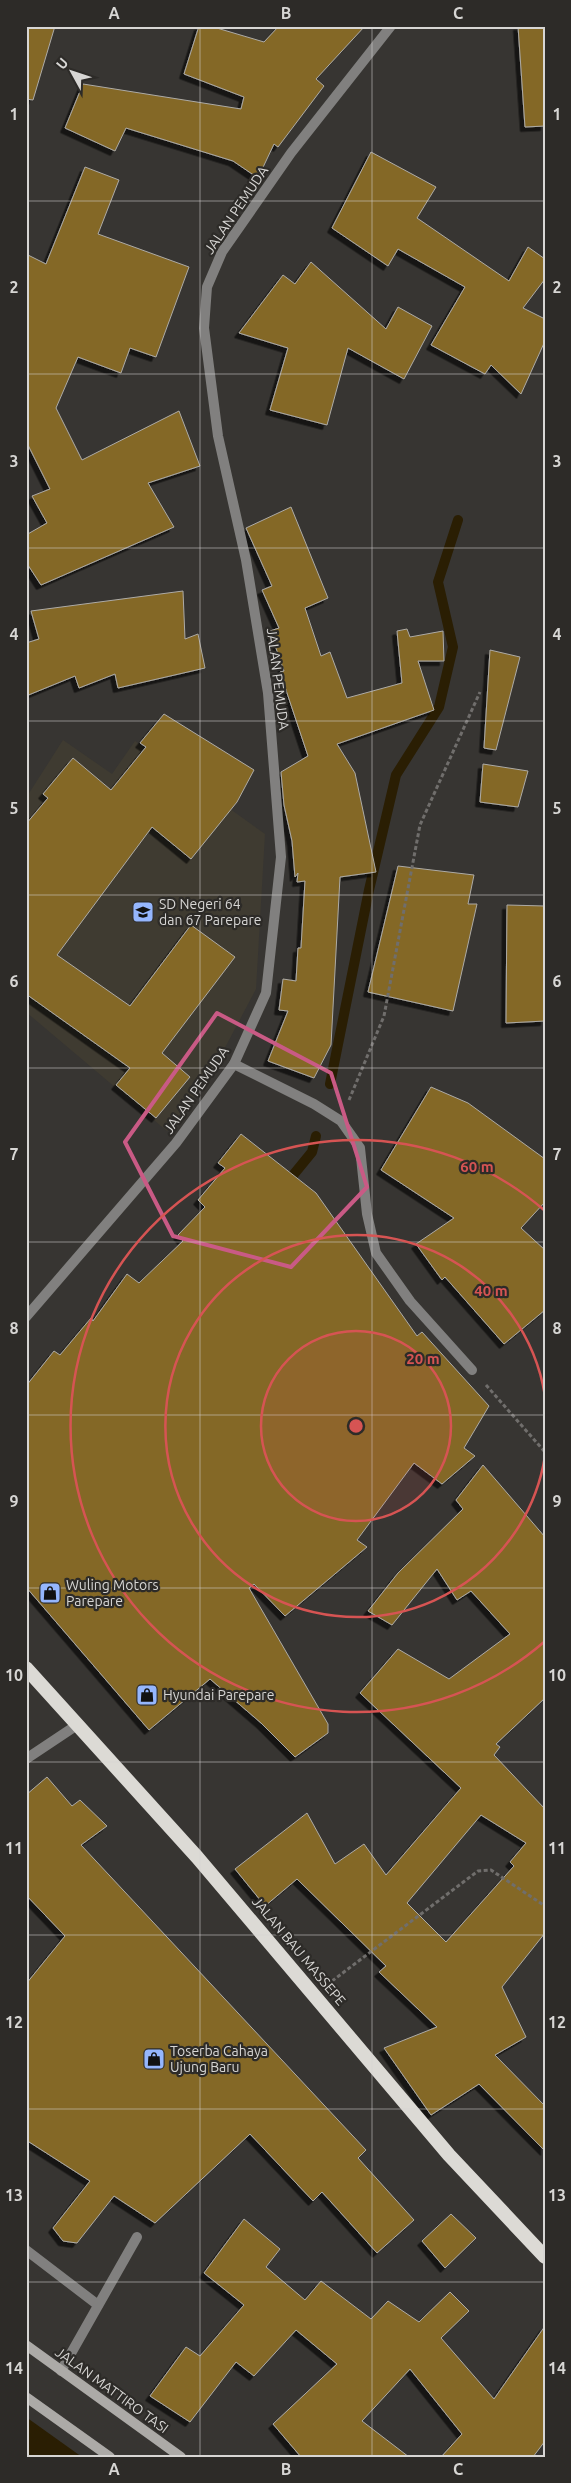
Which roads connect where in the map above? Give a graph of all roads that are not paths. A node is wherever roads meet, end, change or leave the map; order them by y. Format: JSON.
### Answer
{"nodes":[{"id":1,"x":391,"y":26,"type":"edge"},
{"id":2,"x":234,"y":1064,"type":"junction"},
{"id":3,"x":26,"y":1317,"type":"edge"},
{"id":4,"x":472,"y":1370,"type":"road end"},
{"id":5,"x":26,"y":1668,"type":"edge"},
{"id":6,"x":77,"y":1725,"type":"junction"},
{"id":7,"x":26,"y":1760,"type":"edge"},
{"id":8,"x":137,"y":2237,"type":"dead end"},
{"id":9,"x":26,"y":2250,"type":"edge"},
{"id":10,"x":545,"y":2257,"type":"edge"},
{"id":11,"x":98,"y":2305,"type":"junction"},
{"id":12,"x":26,"y":2345,"type":"edge"},
{"id":13,"x":62,"y":2371,"type":"junction"},
{"id":14,"x":26,"y":2397,"type":"edge"},
{"id":15,"x":110,"y":2457,"type":"edge"},
{"id":16,"x":181,"y":2457,"type":"edge"}],
"edges":[{"from":1,"to":2,"type":"street","name":"JALAN PEMUDA"},
{"from":2,"to":3,"type":"street","name":"JALAN PEMUDA"},
{"from":2,"to":4,"type":"street"},
{"from":5,"to":6,"type":"highway","name":"JALAN BAU MASSEPE"},
{"from":6,"to":7,"type":"street"},
{"from":6,"to":10,"type":"highway","name":"JALAN BAU MASSEPE"},
{"from":8,"to":11,"type":"street"},
{"from":9,"to":11,"type":"street"},
{"from":11,"to":13,"type":"street"},
{"from":12,"to":13,"type":"main road","name":"JALAN MATTIRO TASI"},
{"from":13,"to":16,"type":"main road","name":"JALAN MATTIRO TASI"},
{"from":14,"to":15,"type":"main road"}]}
